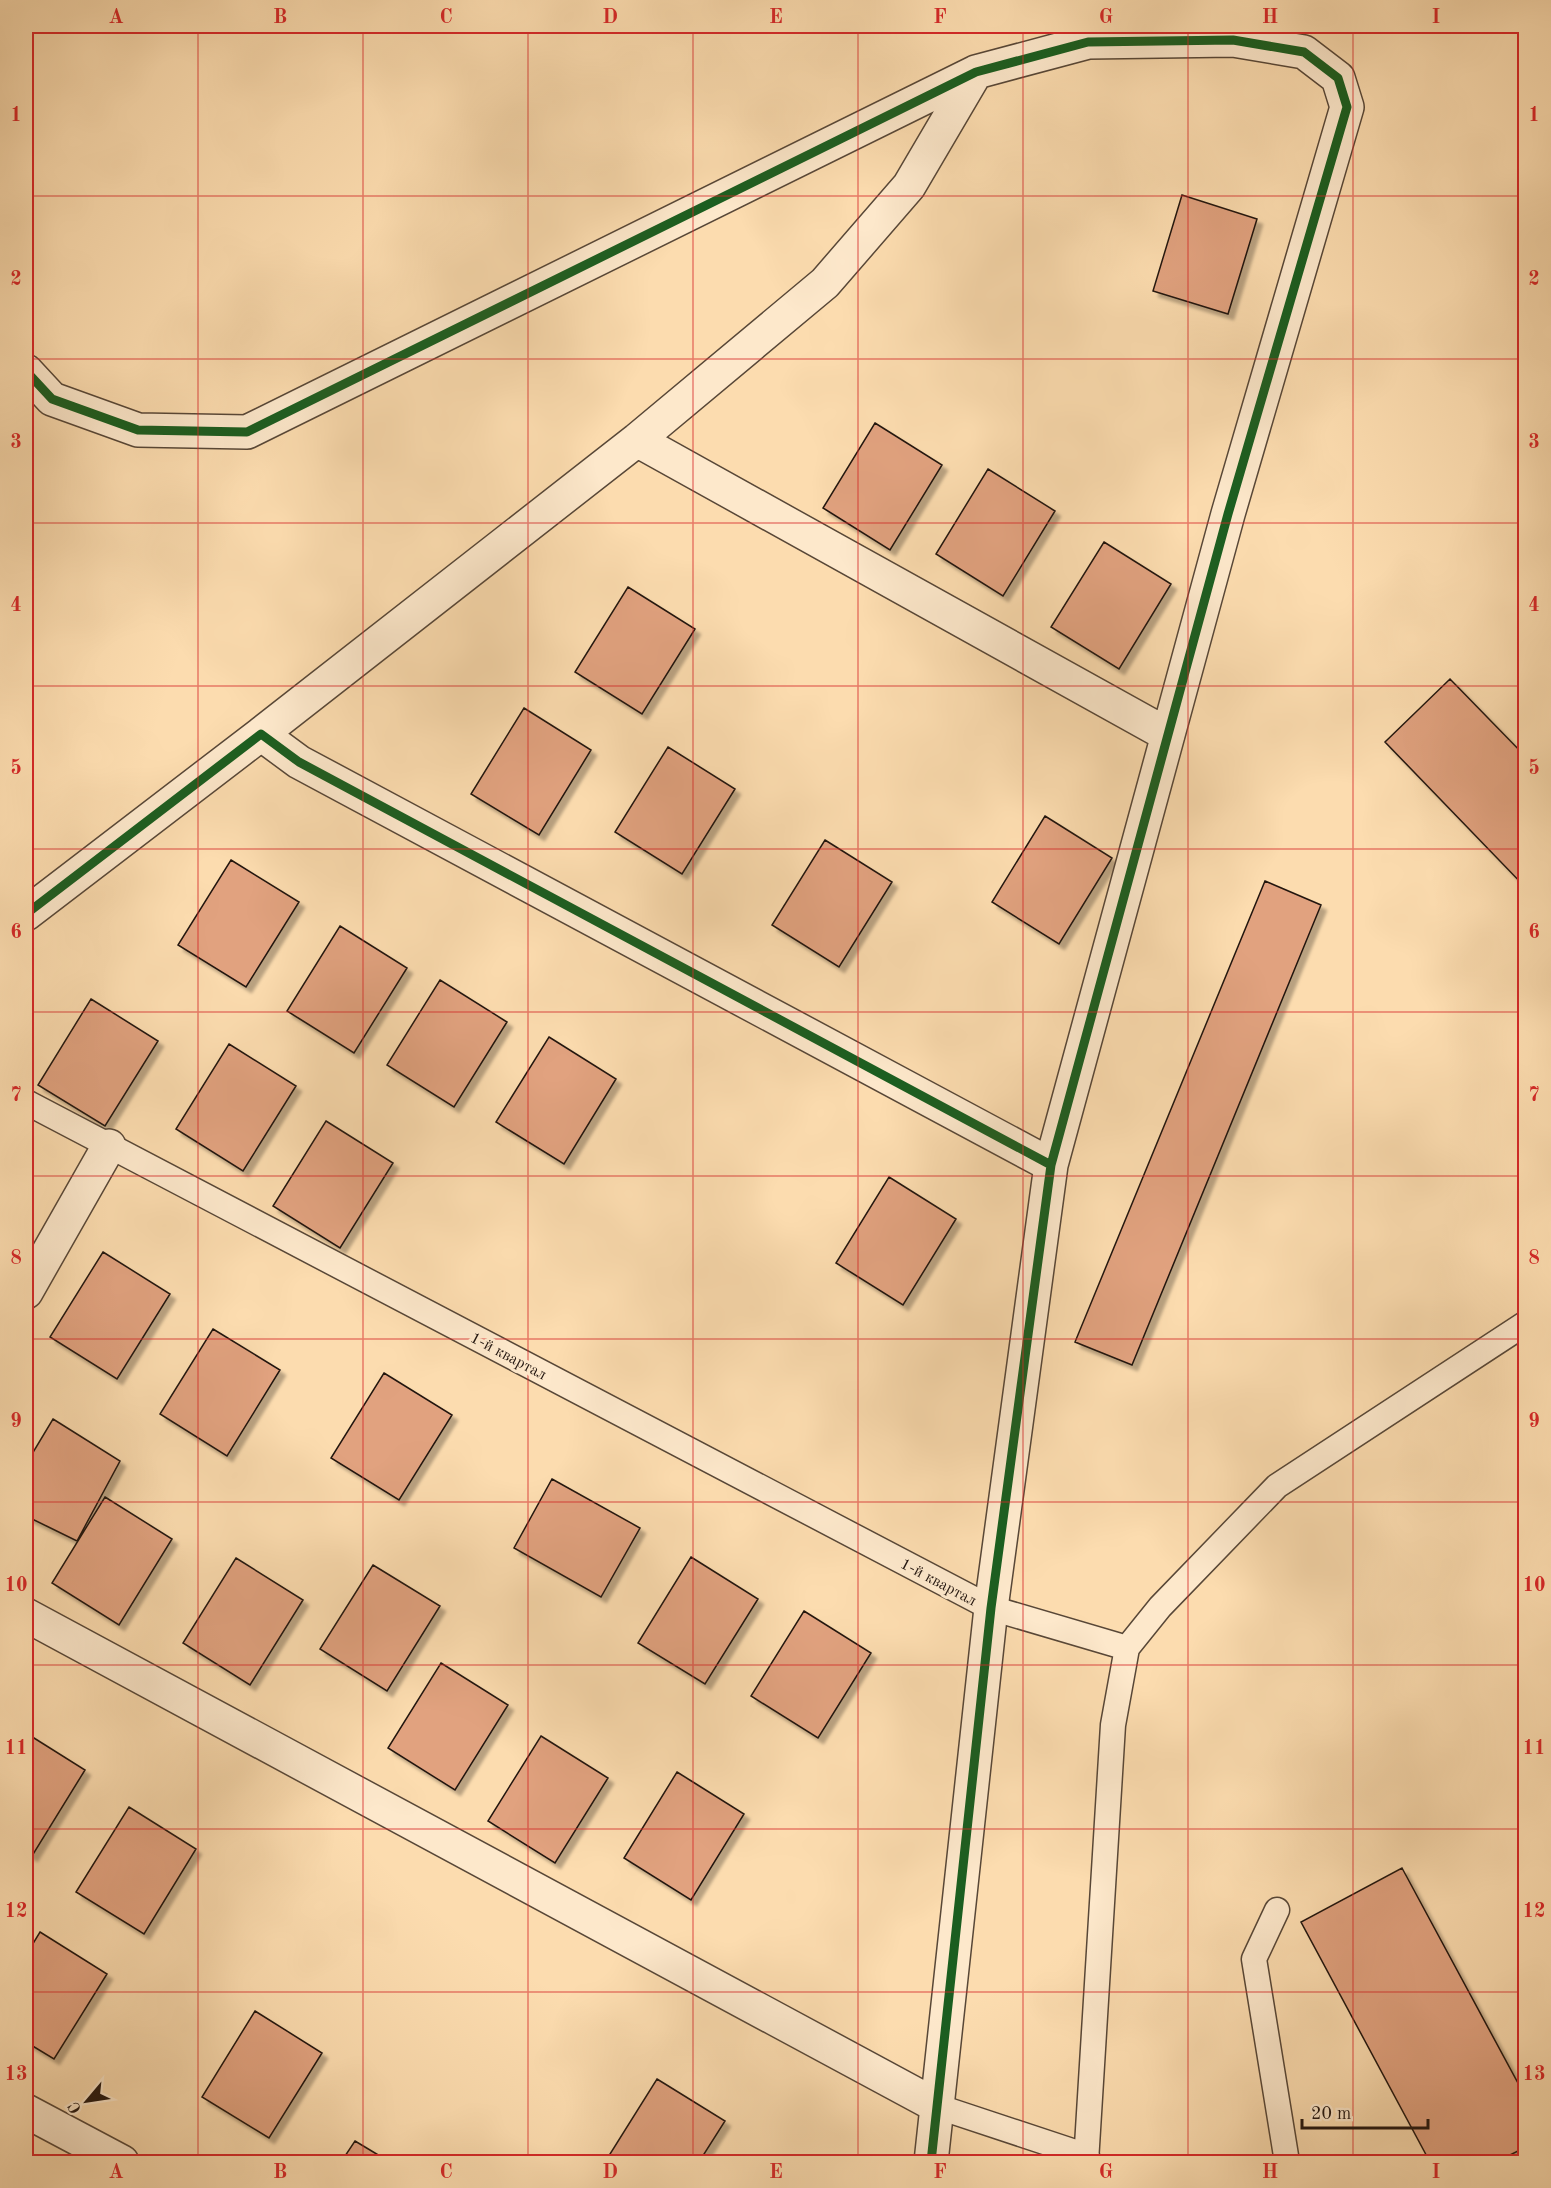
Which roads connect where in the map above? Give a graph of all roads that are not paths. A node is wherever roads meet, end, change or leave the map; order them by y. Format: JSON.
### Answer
{"nodes":[{"id":1,"x":976,"y":72,"type":"junction"},
{"id":2,"x":26,"y":371,"type":"edge"},
{"id":3,"x":637,"y":440,"type":"junction"},
{"id":4,"x":261,"y":734,"type":"junction"},
{"id":5,"x":1168,"y":735,"type":"junction"},
{"id":6,"x":26,"y":914,"type":"edge"},
{"id":7,"x":26,"y":1102,"type":"edge"},
{"id":8,"x":109,"y":1146,"type":"junction"},
{"id":9,"x":1051,"y":1165,"type":"junction"},
{"id":10,"x":26,"y":1292,"type":"edge"},
{"id":11,"x":1526,"y":1323,"type":"edge"},
{"id":12,"x":992,"y":1608,"type":"junction"},
{"id":13,"x":26,"y":1615,"type":"edge"},
{"id":14,"x":1126,"y":1648,"type":"junction"},
{"id":15,"x":1277,"y":1910,"type":"dead end"},
{"id":16,"x":939,"y":2107,"type":"junction"},
{"id":17,"x":26,"y":2111,"type":"edge"},
{"id":18,"x":1087,"y":2159,"type":"edge"},
{"id":19,"x":122,"y":2163,"type":"edge"},
{"id":20,"x":931,"y":2163,"type":"edge"},
{"id":21,"x":1287,"y":2163,"type":"edge"}],
"edges":[{"from":1,"to":2,"type":"street"},
{"from":1,"to":3,"type":"street"},
{"from":1,"to":5,"type":"street"},
{"from":3,"to":4,"type":"street"},
{"from":3,"to":5,"type":"street"},
{"from":4,"to":6,"type":"street"},
{"from":4,"to":9,"type":"street"},
{"from":5,"to":9,"type":"street"},
{"from":7,"to":8,"type":"lane","name":"1-й квартал"},
{"from":8,"to":10,"type":"street"},
{"from":8,"to":12,"type":"lane","name":"1-й квартал"},
{"from":9,"to":12,"type":"street"},
{"from":11,"to":14,"type":"lane"},
{"from":12,"to":14,"type":"lane","name":"1-й квартал"},
{"from":12,"to":16,"type":"street"},
{"from":13,"to":16,"type":"street"},
{"from":14,"to":18,"type":"lane"},
{"from":15,"to":21,"type":"lane"},
{"from":16,"to":18,"type":"lane"},
{"from":16,"to":20,"type":"street"},
{"from":17,"to":19,"type":"street"}]}
